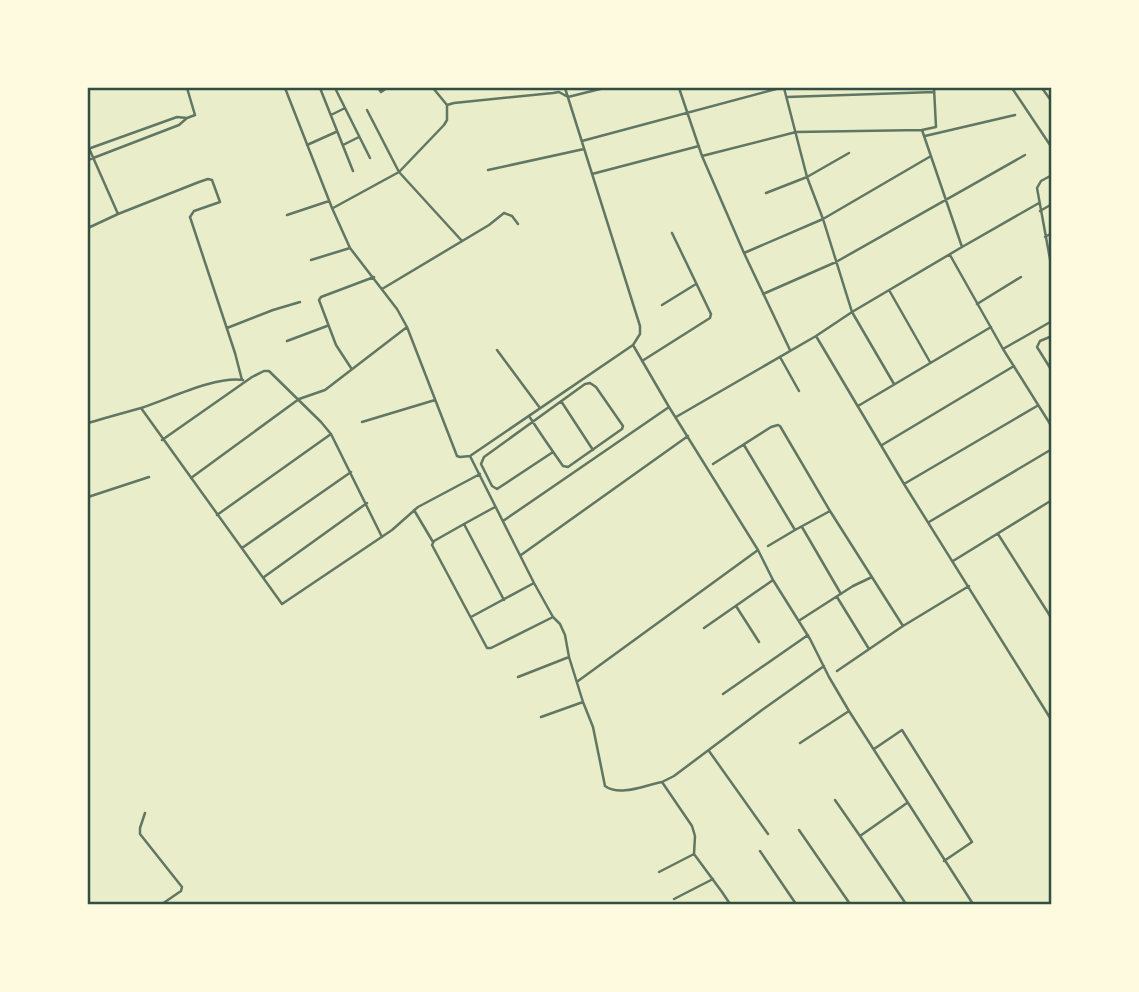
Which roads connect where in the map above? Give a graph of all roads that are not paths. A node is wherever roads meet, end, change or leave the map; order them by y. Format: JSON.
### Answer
{"nodes":[{"id":1,"x":187,"y":88,"type":"edge"},
{"id":2,"x":285,"y":88,"type":"edge"},
{"id":3,"x":320,"y":88,"type":"edge"},
{"id":4,"x":335,"y":88,"type":"edge"},
{"id":5,"x":378,"y":88,"type":"edge"},
{"id":6,"x":387,"y":88,"type":"edge"},
{"id":7,"x":433,"y":88,"type":"edge"},
{"id":8,"x":565,"y":88,"type":"edge"},
{"id":9,"x":604,"y":88,"type":"edge"},
{"id":10,"x":679,"y":88,"type":"edge"},
{"id":11,"x":782,"y":88,"type":"edge"},
{"id":12,"x":1012,"y":88,"type":"edge"},
{"id":13,"x":1042,"y":88,"type":"edge"},
{"id":14,"x":934,"y":90,"type":"edge"},
{"id":15,"x":568,"y":97,"type":"junction"},
{"id":16,"x":786,"y":97,"type":"junction"},
{"id":17,"x":1052,"y":102,"type":"edge"},
{"id":18,"x":447,"y":105,"type":"junction"},
{"id":19,"x":345,"y":108,"type":"junction"},
{"id":20,"x":366,"y":110,"type":"dead end"},
{"id":21,"x":688,"y":113,"type":"junction"},
{"id":22,"x":331,"y":115,"type":"junction"},
{"id":23,"x":1015,"y":115,"type":"dead end"},
{"id":24,"x":187,"y":118,"type":"junction"},
{"id":25,"x":922,"y":130,"type":"junction"},
{"id":26,"x":337,"y":132,"type":"junction"},
{"id":27,"x":796,"y":132,"type":"junction"},
{"id":28,"x":128,"y":134,"type":"junction"},
{"id":29,"x":359,"y":136,"type":"junction"},
{"id":30,"x":925,"y":136,"type":"junction"},
{"id":31,"x":582,"y":141,"type":"junction"},
{"id":32,"x":130,"y":143,"type":"junction"},
{"id":33,"x":307,"y":145,"type":"junction"},
{"id":34,"x":343,"y":145,"type":"junction"},
{"id":35,"x":699,"y":146,"type":"junction"},
{"id":36,"x":88,"y":148,"type":"edge"},
{"id":37,"x":1052,"y":148,"type":"edge"},
{"id":38,"x":584,"y":149,"type":"junction"},
{"id":39,"x":849,"y":152,"type":"dead end"},
{"id":40,"x":1025,"y":155,"type":"dead end"},
{"id":41,"x":702,"y":156,"type":"junction"},
{"id":42,"x":931,"y":156,"type":"junction"},
{"id":43,"x":93,"y":158,"type":"junction"},
{"id":44,"x":370,"y":158,"type":"dead end"},
{"id":45,"x":88,"y":160,"type":"edge"},
{"id":46,"x":488,"y":170,"type":"dead end"},
{"id":47,"x":353,"y":171,"type":"dead end"},
{"id":48,"x":399,"y":172,"type":"junction"},
{"id":49,"x":592,"y":174,"type":"junction"},
{"id":50,"x":1052,"y":175,"type":"edge"},
{"id":51,"x":807,"y":177,"type":"junction"},
{"id":52,"x":766,"y":193,"type":"dead end"},
{"id":53,"x":946,"y":200,"type":"junction"},
{"id":54,"x":329,"y":201,"type":"junction"},
{"id":55,"x":1039,"y":203,"type":"junction"},
{"id":56,"x":1052,"y":205,"type":"edge"},
{"id":57,"x":332,"y":208,"type":"junction"},
{"id":58,"x":1040,"y":211,"type":"junction"},
{"id":59,"x":118,"y":214,"type":"junction"},
{"id":60,"x":287,"y":215,"type":"dead end"},
{"id":61,"x":823,"y":219,"type":"junction"},
{"id":62,"x":518,"y":224,"type":"dead end"},
{"id":63,"x":88,"y":228,"type":"edge"},
{"id":64,"x":672,"y":233,"type":"dead end"},
{"id":65,"x":1052,"y":233,"type":"edge"},
{"id":66,"x":1045,"y":237,"type":"junction"},
{"id":67,"x":462,"y":241,"type":"junction"},
{"id":68,"x":961,"y":247,"type":"junction"},
{"id":69,"x":351,"y":248,"type":"junction"},
{"id":70,"x":744,"y":253,"type":"junction"},
{"id":71,"x":950,"y":254,"type":"junction"},
{"id":72,"x":311,"y":260,"type":"dead end"},
{"id":73,"x":836,"y":262,"type":"junction"},
{"id":74,"x":1051,"y":262,"type":"edge"},
{"id":75,"x":1052,"y":270,"type":"edge"},
{"id":76,"x":374,"y":277,"type":"junction"},
{"id":77,"x":1021,"y":277,"type":"dead end"},
{"id":78,"x":696,"y":285,"type":"junction"},
{"id":79,"x":383,"y":289,"type":"junction"},
{"id":80,"x":889,"y":290,"type":"junction"},
{"id":81,"x":764,"y":294,"type":"junction"},
{"id":82,"x":300,"y":302,"type":"dead end"},
{"id":83,"x":977,"y":304,"type":"junction"},
{"id":84,"x":663,"y":305,"type":"dead end"},
{"id":85,"x":852,"y":312,"type":"junction"},
{"id":86,"x":1052,"y":321,"type":"edge"},
{"id":87,"x":327,"y":326,"type":"junction"},
{"id":88,"x":407,"y":327,"type":"junction"},
{"id":89,"x":990,"y":327,"type":"junction"},
{"id":90,"x":227,"y":328,"type":"junction"},
{"id":91,"x":816,"y":336,"type":"junction"},
{"id":92,"x":1052,"y":336,"type":"edge"},
{"id":93,"x":287,"y":341,"type":"dead end"},
{"id":94,"x":633,"y":345,"type":"junction"},
{"id":95,"x":1003,"y":349,"type":"junction"},
{"id":96,"x":497,"y":350,"type":"dead end"},
{"id":97,"x":790,"y":350,"type":"junction"},
{"id":98,"x":779,"y":357,"type":"junction"},
{"id":99,"x":642,"y":361,"type":"junction"},
{"id":100,"x":930,"y":362,"type":"junction"},
{"id":101,"x":1014,"y":366,"type":"junction"},
{"id":102,"x":352,"y":369,"type":"junction"},
{"id":103,"x":1052,"y":371,"type":"edge"},
{"id":104,"x":244,"y":381,"type":"junction"},
{"id":105,"x":894,"y":384,"type":"junction"},
{"id":106,"x":799,"y":391,"type":"dead end"},
{"id":107,"x":299,"y":399,"type":"junction"},
{"id":108,"x":435,"y":400,"type":"junction"},
{"id":109,"x":561,"y":401,"type":"junction"},
{"id":110,"x":1038,"y":405,"type":"junction"},
{"id":111,"x":857,"y":406,"type":"junction"},
{"id":112,"x":669,"y":407,"type":"junction"},
{"id":113,"x":141,"y":408,"type":"junction"},
{"id":114,"x":540,"y":408,"type":"junction"},
{"id":115,"x":529,"y":416,"type":"junction"},
{"id":116,"x":676,"y":417,"type":"junction"},
{"id":117,"x":532,"y":421,"type":"junction"},
{"id":118,"x":362,"y":422,"type":"dead end"},
{"id":119,"x":88,"y":423,"type":"edge"},
{"id":120,"x":1052,"y":427,"type":"edge"},
{"id":121,"x":331,"y":434,"type":"junction"},
{"id":122,"x":688,"y":436,"type":"junction"},
{"id":123,"x":162,"y":440,"type":"junction"},
{"id":124,"x":744,"y":445,"type":"junction"},
{"id":125,"x":881,"y":445,"type":"junction"},
{"id":126,"x":1052,"y":449,"type":"edge"},
{"id":127,"x":593,"y":450,"type":"junction"},
{"id":128,"x":553,"y":452,"type":"junction"},
{"id":129,"x":470,"y":456,"type":"junction"},
{"id":130,"x":713,"y":464,"type":"dead end"},
{"id":131,"x":351,"y":472,"type":"junction"},
{"id":132,"x":480,"y":474,"type":"junction"},
{"id":133,"x":149,"y":477,"type":"dead end"},
{"id":134,"x":191,"y":478,"type":"junction"},
{"id":135,"x":904,"y":484,"type":"junction"},
{"id":136,"x":88,"y":496,"type":"edge"},
{"id":137,"x":1052,"y":500,"type":"edge"},
{"id":138,"x":366,"y":503,"type":"junction"},
{"id":139,"x":495,"y":508,"type":"junction"},
{"id":140,"x":414,"y":510,"type":"junction"},
{"id":141,"x":830,"y":511,"type":"junction"},
{"id":142,"x":217,"y":515,"type":"junction"},
{"id":143,"x":503,"y":521,"type":"junction"},
{"id":144,"x":929,"y":522,"type":"junction"},
{"id":145,"x":464,"y":524,"type":"junction"},
{"id":146,"x":802,"y":527,"type":"junction"},
{"id":147,"x":795,"y":530,"type":"junction"},
{"id":148,"x":998,"y":534,"type":"junction"},
{"id":149,"x":382,"y":537,"type":"junction"},
{"id":150,"x":433,"y":542,"type":"junction"},
{"id":151,"x":768,"y":546,"type":"dead end"},
{"id":152,"x":242,"y":548,"type":"junction"},
{"id":153,"x":758,"y":550,"type":"junction"},
{"id":154,"x":521,"y":555,"type":"junction"},
{"id":155,"x":953,"y":561,"type":"junction"},
{"id":156,"x":872,"y":577,"type":"junction"},
{"id":157,"x":263,"y":578,"type":"junction"},
{"id":158,"x":773,"y":580,"type":"junction"},
{"id":159,"x":534,"y":583,"type":"junction"},
{"id":160,"x":969,"y":586,"type":"junction"},
{"id":161,"x":842,"y":593,"type":"junction"},
{"id":162,"x":837,"y":597,"type":"junction"},
{"id":163,"x":504,"y":600,"type":"junction"},
{"id":164,"x":736,"y":606,"type":"junction"},
{"id":165,"x":471,"y":617,"type":"junction"},
{"id":166,"x":553,"y":617,"type":"junction"},
{"id":167,"x":1052,"y":620,"type":"edge"},
{"id":168,"x":799,"y":621,"type":"junction"},
{"id":169,"x":904,"y":626,"type":"junction"},
{"id":170,"x":704,"y":628,"type":"dead end"},
{"id":171,"x":808,"y":635,"type":"junction"},
{"id":172,"x":759,"y":642,"type":"dead end"},
{"id":173,"x":869,"y":649,"type":"junction"},
{"id":174,"x":569,"y":657,"type":"junction"},
{"id":175,"x":824,"y":666,"type":"junction"},
{"id":176,"x":837,"y":671,"type":"dead end"},
{"id":177,"x":519,"y":677,"type":"dead end"},
{"id":178,"x":578,"y":681,"type":"junction"},
{"id":179,"x":723,"y":694,"type":"dead end"},
{"id":180,"x":583,"y":702,"type":"junction"},
{"id":181,"x":849,"y":711,"type":"junction"},
{"id":182,"x":541,"y":717,"type":"dead end"},
{"id":183,"x":1052,"y":721,"type":"edge"},
{"id":184,"x":800,"y":743,"type":"dead end"},
{"id":185,"x":873,"y":750,"type":"junction"},
{"id":186,"x":709,"y":751,"type":"junction"},
{"id":187,"x":662,"y":782,"type":"junction"},
{"id":188,"x":835,"y":800,"type":"dead end"},
{"id":189,"x":906,"y":803,"type":"junction"},
{"id":190,"x":145,"y":813,"type":"dead end"},
{"id":191,"x":799,"y":830,"type":"dead end"},
{"id":192,"x":768,"y":834,"type":"dead end"},
{"id":193,"x":860,"y":836,"type":"junction"},
{"id":194,"x":760,"y":851,"type":"dead end"},
{"id":195,"x":694,"y":853,"type":"junction"},
{"id":196,"x":944,"y":861,"type":"junction"},
{"id":197,"x":659,"y":872,"type":"dead end"},
{"id":198,"x":713,"y":879,"type":"junction"},
{"id":199,"x":674,"y":899,"type":"dead end"},
{"id":200,"x":162,"y":905,"type":"edge"},
{"id":201,"x":730,"y":905,"type":"edge"},
{"id":202,"x":796,"y":905,"type":"edge"},
{"id":203,"x":849,"y":905,"type":"edge"},
{"id":204,"x":906,"y":905,"type":"edge"},
{"id":205,"x":972,"y":905,"type":"edge"}],
"edges":[{"from":1,"to":24,"type":"street"},
{"from":2,"to":33,"type":"street"},
{"from":3,"to":22,"type":"street"},
{"from":4,"to":19,"type":"street"},
{"from":5,"to":6,"type":"street"},
{"from":7,"to":18,"type":"street"},
{"from":8,"to":15,"type":"street"},
{"from":9,"to":15,"type":"street"},
{"from":10,"to":21,"type":"street"},
{"from":11,"to":16,"type":"street"},
{"from":11,"to":21,"type":"street"},
{"from":12,"to":37,"type":"street"},
{"from":13,"to":17,"type":"street"},
{"from":14,"to":16,"type":"street"},
{"from":14,"to":25,"type":"street"},
{"from":15,"to":18,"type":"street"},
{"from":15,"to":31,"type":"street"},
{"from":16,"to":27,"type":"street"},
{"from":18,"to":48,"type":"street"},
{"from":19,"to":22,"type":"street"},
{"from":19,"to":29,"type":"street"},
{"from":20,"to":48,"type":"street"},
{"from":21,"to":31,"type":"street"},
{"from":21,"to":35,"type":"street"},
{"from":22,"to":26,"type":"street"},
{"from":23,"to":30,"type":"street"},
{"from":24,"to":28,"type":"street"},
{"from":24,"to":32,"type":"street"},
{"from":25,"to":27,"type":"street"},
{"from":25,"to":30,"type":"street"},
{"from":26,"to":33,"type":"street"},
{"from":26,"to":34,"type":"street"},
{"from":27,"to":41,"type":"street"},
{"from":27,"to":51,"type":"street"},
{"from":28,"to":32,"type":"street"},
{"from":28,"to":36,"type":"street"},
{"from":29,"to":34,"type":"street"},
{"from":29,"to":44,"type":"street"},
{"from":30,"to":42,"type":"street"},
{"from":31,"to":38,"type":"street"},
{"from":32,"to":43,"type":"street"},
{"from":33,"to":54,"type":"street"},
{"from":34,"to":47,"type":"street"},
{"from":35,"to":41,"type":"street"},
{"from":35,"to":49,"type":"street"},
{"from":36,"to":43,"type":"street"},
{"from":38,"to":46,"type":"street"},
{"from":38,"to":49,"type":"street"},
{"from":39,"to":51,"type":"street"},
{"from":40,"to":53,"type":"street"},
{"from":41,"to":70,"type":"street"},
{"from":42,"to":53,"type":"street"},
{"from":42,"to":61,"type":"street"},
{"from":43,"to":45,"type":"street"},
{"from":43,"to":59,"type":"street"},
{"from":48,"to":57,"type":"street"},
{"from":48,"to":67,"type":"street"},
{"from":49,"to":94,"type":"street"},
{"from":50,"to":55,"type":"street"},
{"from":51,"to":52,"type":"street"},
{"from":51,"to":61,"type":"street"},
{"from":53,"to":68,"type":"street"},
{"from":53,"to":73,"type":"street"},
{"from":54,"to":57,"type":"street"},
{"from":54,"to":60,"type":"street"},
{"from":55,"to":58,"type":"street"},
{"from":55,"to":68,"type":"street"},
{"from":56,"to":58,"type":"street"},
{"from":57,"to":69,"type":"street"},
{"from":58,"to":66,"type":"street"},
{"from":59,"to":63,"type":"street"},
{"from":59,"to":90,"type":"street"},
{"from":61,"to":70,"type":"street"},
{"from":61,"to":73,"type":"street"},
{"from":62,"to":67,"type":"street"},
{"from":64,"to":78,"type":"street"},
{"from":65,"to":66,"type":"street"},
{"from":66,"to":74,"type":"street"},
{"from":67,"to":79,"type":"street"},
{"from":68,"to":71,"type":"street"},
{"from":69,"to":72,"type":"street"},
{"from":69,"to":76,"type":"street"},
{"from":70,"to":81,"type":"street"},
{"from":71,"to":80,"type":"street"},
{"from":71,"to":83,"type":"street"},
{"from":73,"to":81,"type":"street"},
{"from":73,"to":85,"type":"street"},
{"from":74,"to":75,"type":"street"},
{"from":76,"to":79,"type":"street"},
{"from":76,"to":87,"type":"street"},
{"from":77,"to":83,"type":"street"},
{"from":78,"to":84,"type":"street"},
{"from":78,"to":99,"type":"street"},
{"from":79,"to":88,"type":"street"},
{"from":80,"to":85,"type":"street"},
{"from":80,"to":100,"type":"street"},
{"from":81,"to":97,"type":"street"},
{"from":82,"to":90,"type":"street"},
{"from":83,"to":89,"type":"street"},
{"from":85,"to":91,"type":"street"},
{"from":85,"to":105,"type":"street"},
{"from":86,"to":95,"type":"street"},
{"from":87,"to":93,"type":"street"},
{"from":87,"to":102,"type":"street"},
{"from":88,"to":102,"type":"street"},
{"from":88,"to":108,"type":"street"},
{"from":89,"to":95,"type":"street"},
{"from":89,"to":100,"type":"street"},
{"from":90,"to":104,"type":"street"},
{"from":91,"to":97,"type":"street"},
{"from":91,"to":111,"type":"street"},
{"from":92,"to":103,"type":"street"},
{"from":94,"to":99,"type":"street"},
{"from":94,"to":114,"type":"street"},
{"from":95,"to":101,"type":"street"},
{"from":96,"to":114,"type":"street"},
{"from":97,"to":98,"type":"street"},
{"from":98,"to":106,"type":"street"},
{"from":98,"to":116,"type":"street"},
{"from":99,"to":112,"type":"street"},
{"from":100,"to":105,"type":"street"},
{"from":101,"to":110,"type":"street"},
{"from":101,"to":125,"type":"street"},
{"from":102,"to":107,"type":"street"},
{"from":104,"to":107,"type":"street"},
{"from":104,"to":113,"type":"street"},
{"from":104,"to":123,"type":"street"},
{"from":105,"to":111,"type":"street"},
{"from":107,"to":121,"type":"street"},
{"from":107,"to":134,"type":"street"},
{"from":108,"to":118,"type":"street"},
{"from":108,"to":129,"type":"street"},
{"from":109,"to":117,"type":"street"},
{"from":109,"to":127,"type":"street"},
{"from":109,"to":127,"type":"street"},
{"from":110,"to":120,"type":"street"},
{"from":110,"to":135,"type":"street"},
{"from":111,"to":125,"type":"street"},
{"from":112,"to":116,"type":"street"},
{"from":112,"to":143,"type":"street"},
{"from":113,"to":119,"type":"street"},
{"from":113,"to":123,"type":"street"},
{"from":114,"to":115,"type":"street"},
{"from":115,"to":117,"type":"street"},
{"from":115,"to":129,"type":"street"},
{"from":116,"to":122,"type":"street"},
{"from":117,"to":128,"type":"street"},
{"from":117,"to":128,"type":"street"},
{"from":121,"to":131,"type":"street"},
{"from":121,"to":142,"type":"street"},
{"from":122,"to":153,"type":"street"},
{"from":122,"to":154,"type":"street"},
{"from":123,"to":134,"type":"street"},
{"from":124,"to":130,"type":"street"},
{"from":124,"to":141,"type":"street"},
{"from":124,"to":147,"type":"street"},
{"from":125,"to":135,"type":"street"},
{"from":126,"to":144,"type":"street"},
{"from":127,"to":128,"type":"street"},
{"from":129,"to":132,"type":"street"},
{"from":131,"to":138,"type":"street"},
{"from":131,"to":152,"type":"street"},
{"from":132,"to":139,"type":"street"},
{"from":132,"to":140,"type":"street"},
{"from":133,"to":136,"type":"street"},
{"from":134,"to":142,"type":"street"},
{"from":135,"to":144,"type":"street"},
{"from":137,"to":148,"type":"street"},
{"from":138,"to":149,"type":"street"},
{"from":138,"to":157,"type":"street"},
{"from":139,"to":143,"type":"street"},
{"from":139,"to":145,"type":"street"},
{"from":140,"to":149,"type":"street"},
{"from":140,"to":150,"type":"street"},
{"from":141,"to":146,"type":"street"},
{"from":141,"to":156,"type":"street"},
{"from":142,"to":152,"type":"street"},
{"from":143,"to":154,"type":"street"},
{"from":144,"to":155,"type":"street"},
{"from":145,"to":150,"type":"street"},
{"from":145,"to":163,"type":"street"},
{"from":146,"to":147,"type":"street"},
{"from":146,"to":161,"type":"street"},
{"from":147,"to":151,"type":"street"},
{"from":148,"to":155,"type":"street"},
{"from":148,"to":167,"type":"street"},
{"from":149,"to":157,"type":"street"},
{"from":150,"to":165,"type":"street"},
{"from":152,"to":157,"type":"street"},
{"from":153,"to":158,"type":"street"},
{"from":153,"to":178,"type":"street"},
{"from":154,"to":159,"type":"street"},
{"from":155,"to":160,"type":"street"},
{"from":156,"to":161,"type":"street"},
{"from":156,"to":169,"type":"street"},
{"from":158,"to":164,"type":"street"},
{"from":158,"to":168,"type":"street"},
{"from":159,"to":163,"type":"street"},
{"from":159,"to":166,"type":"street"},
{"from":160,"to":169,"type":"street"},
{"from":160,"to":183,"type":"street"},
{"from":161,"to":162,"type":"street"},
{"from":162,"to":168,"type":"street"},
{"from":162,"to":173,"type":"street"},
{"from":163,"to":165,"type":"street"},
{"from":164,"to":170,"type":"street"},
{"from":164,"to":172,"type":"street"},
{"from":165,"to":166,"type":"street"},
{"from":166,"to":174,"type":"street"},
{"from":168,"to":171,"type":"street"},
{"from":169,"to":173,"type":"street"},
{"from":171,"to":175,"type":"street"},
{"from":171,"to":179,"type":"street"},
{"from":173,"to":176,"type":"street"},
{"from":174,"to":177,"type":"street"},
{"from":174,"to":178,"type":"street"},
{"from":175,"to":181,"type":"street"},
{"from":175,"to":186,"type":"street"},
{"from":178,"to":180,"type":"street"},
{"from":180,"to":182,"type":"street"},
{"from":180,"to":187,"type":"street"},
{"from":181,"to":184,"type":"street"},
{"from":181,"to":185,"type":"street"},
{"from":185,"to":189,"type":"street"},
{"from":185,"to":196,"type":"street"},
{"from":186,"to":187,"type":"street"},
{"from":186,"to":192,"type":"street"},
{"from":187,"to":195,"type":"street"},
{"from":188,"to":193,"type":"street"},
{"from":189,"to":193,"type":"street"},
{"from":189,"to":196,"type":"street"},
{"from":190,"to":200,"type":"street"},
{"from":191,"to":203,"type":"street"},
{"from":193,"to":204,"type":"street"},
{"from":194,"to":202,"type":"street"},
{"from":195,"to":197,"type":"street"},
{"from":195,"to":198,"type":"street"},
{"from":196,"to":205,"type":"street"},
{"from":198,"to":199,"type":"street"},
{"from":198,"to":201,"type":"street"}]}
